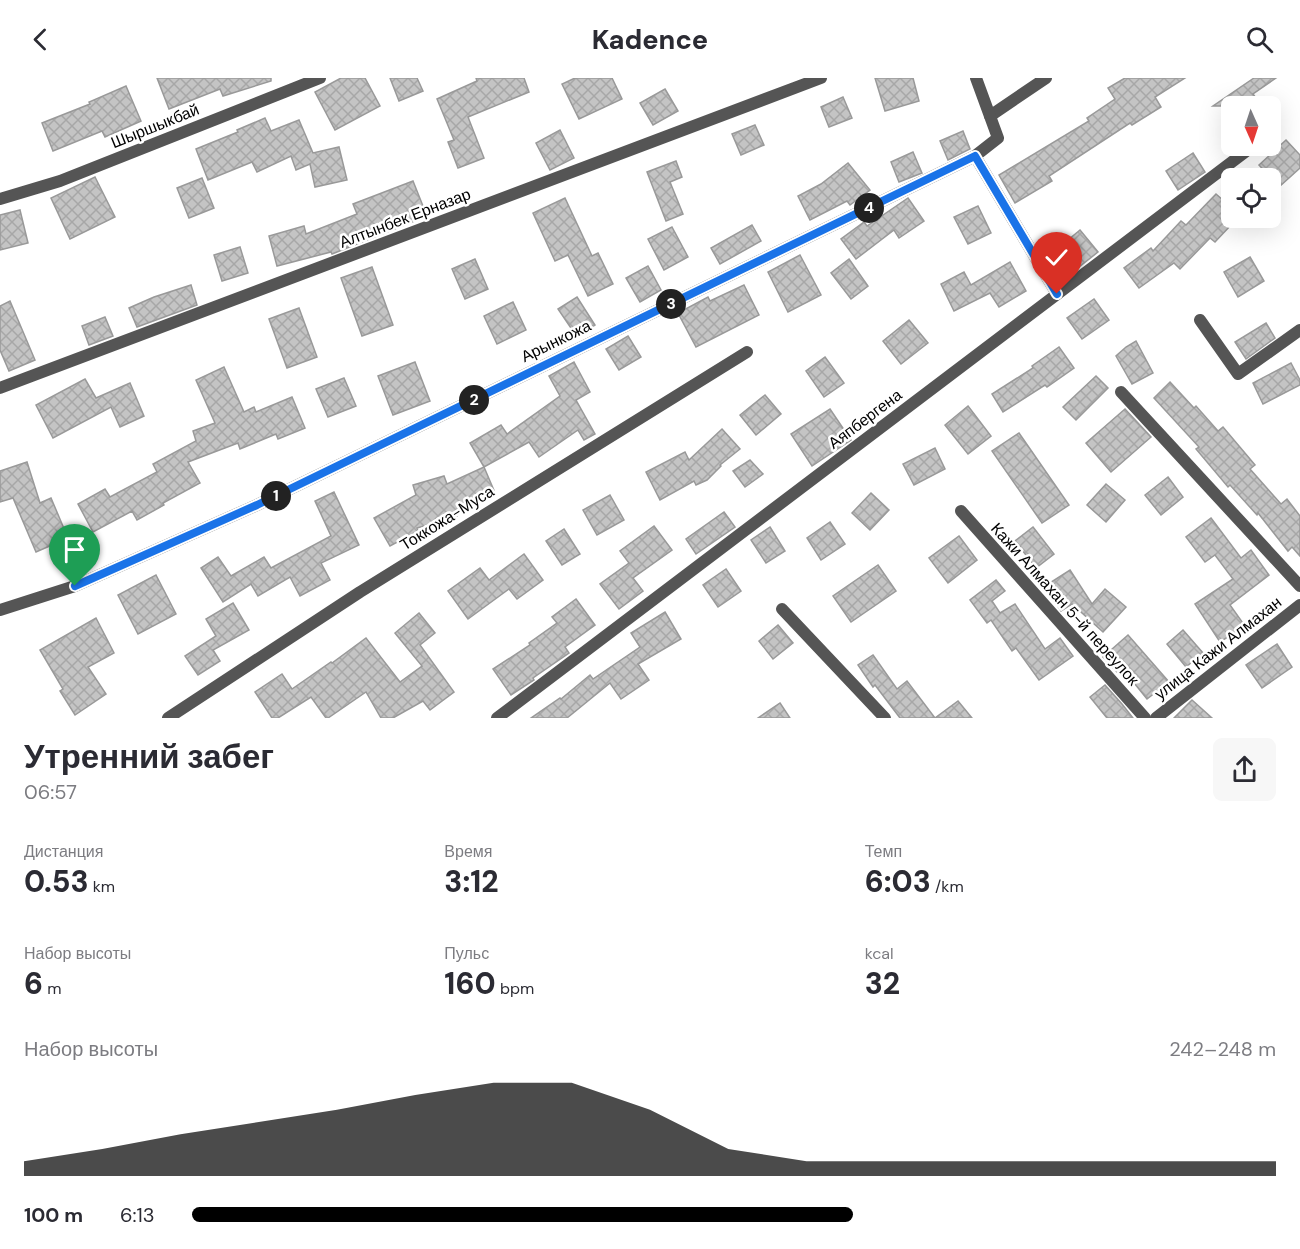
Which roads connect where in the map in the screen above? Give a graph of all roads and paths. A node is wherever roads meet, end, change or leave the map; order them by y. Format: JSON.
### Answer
{"nodes":[{"id":1,"x":320,"y":78,"type":"edge"},
{"id":2,"x":822,"y":78,"type":"edge"},
{"id":3,"x":976,"y":78,"type":"edge"},
{"id":4,"x":1046,"y":78,"type":"edge"},
{"id":5,"x":990,"y":116,"type":"junction"},
{"id":6,"x":975,"y":156,"type":"junction"},
{"id":7,"x":1240,"y":156,"type":"edge"},
{"id":8,"x":0,"y":200,"type":"edge"},
{"id":9,"x":1057,"y":294,"type":"junction"},
{"id":10,"x":1200,"y":320,"type":"dead end"},
{"id":11,"x":1300,"y":330,"type":"edge"},
{"id":12,"x":747,"y":352,"type":"dead end"},
{"id":13,"x":0,"y":388,"type":"edge"},
{"id":14,"x":1121,"y":392,"type":"dead end"},
{"id":15,"x":961,"y":512,"type":"dead end"},
{"id":16,"x":1300,"y":586,"type":"edge"},
{"id":17,"x":1300,"y":605,"type":"edge"},
{"id":18,"x":783,"y":609,"type":"dead end"},
{"id":19,"x":0,"y":610,"type":"edge"},
{"id":20,"x":168,"y":718,"type":"edge"},
{"id":21,"x":497,"y":718,"type":"edge"},
{"id":22,"x":885,"y":718,"type":"edge"},
{"id":23,"x":1145,"y":718,"type":"edge"},
{"id":24,"x":1156,"y":718,"type":"edge"}],
"edges":[{"from":1,"to":8,"type":"street","name":"Шыршыкбай"},
{"from":2,"to":13,"type":"street","name":"Алтынбек Ерназар"},
{"from":3,"to":5,"type":"street"},
{"from":4,"to":5,"type":"street"},
{"from":5,"to":6,"type":"street"},
{"from":6,"to":9,"type":"street"},
{"from":6,"to":19,"type":"street","name":"Арынкожа"},
{"from":7,"to":9,"type":"street","name":"Аяпбергена"},
{"from":9,"to":21,"type":"street","name":"Аяпбергена"},
{"from":10,"to":11,"type":"street"},
{"from":12,"to":20,"type":"street","name":"Токкожа-Муса"},
{"from":14,"to":16,"type":"street"},
{"from":15,"to":23,"type":"street","name":"Кажи Алмахан 5-й переулок"},
{"from":17,"to":24,"type":"street","name":"улица Кажи Алмахан"},
{"from":18,"to":22,"type":"street"}]}
